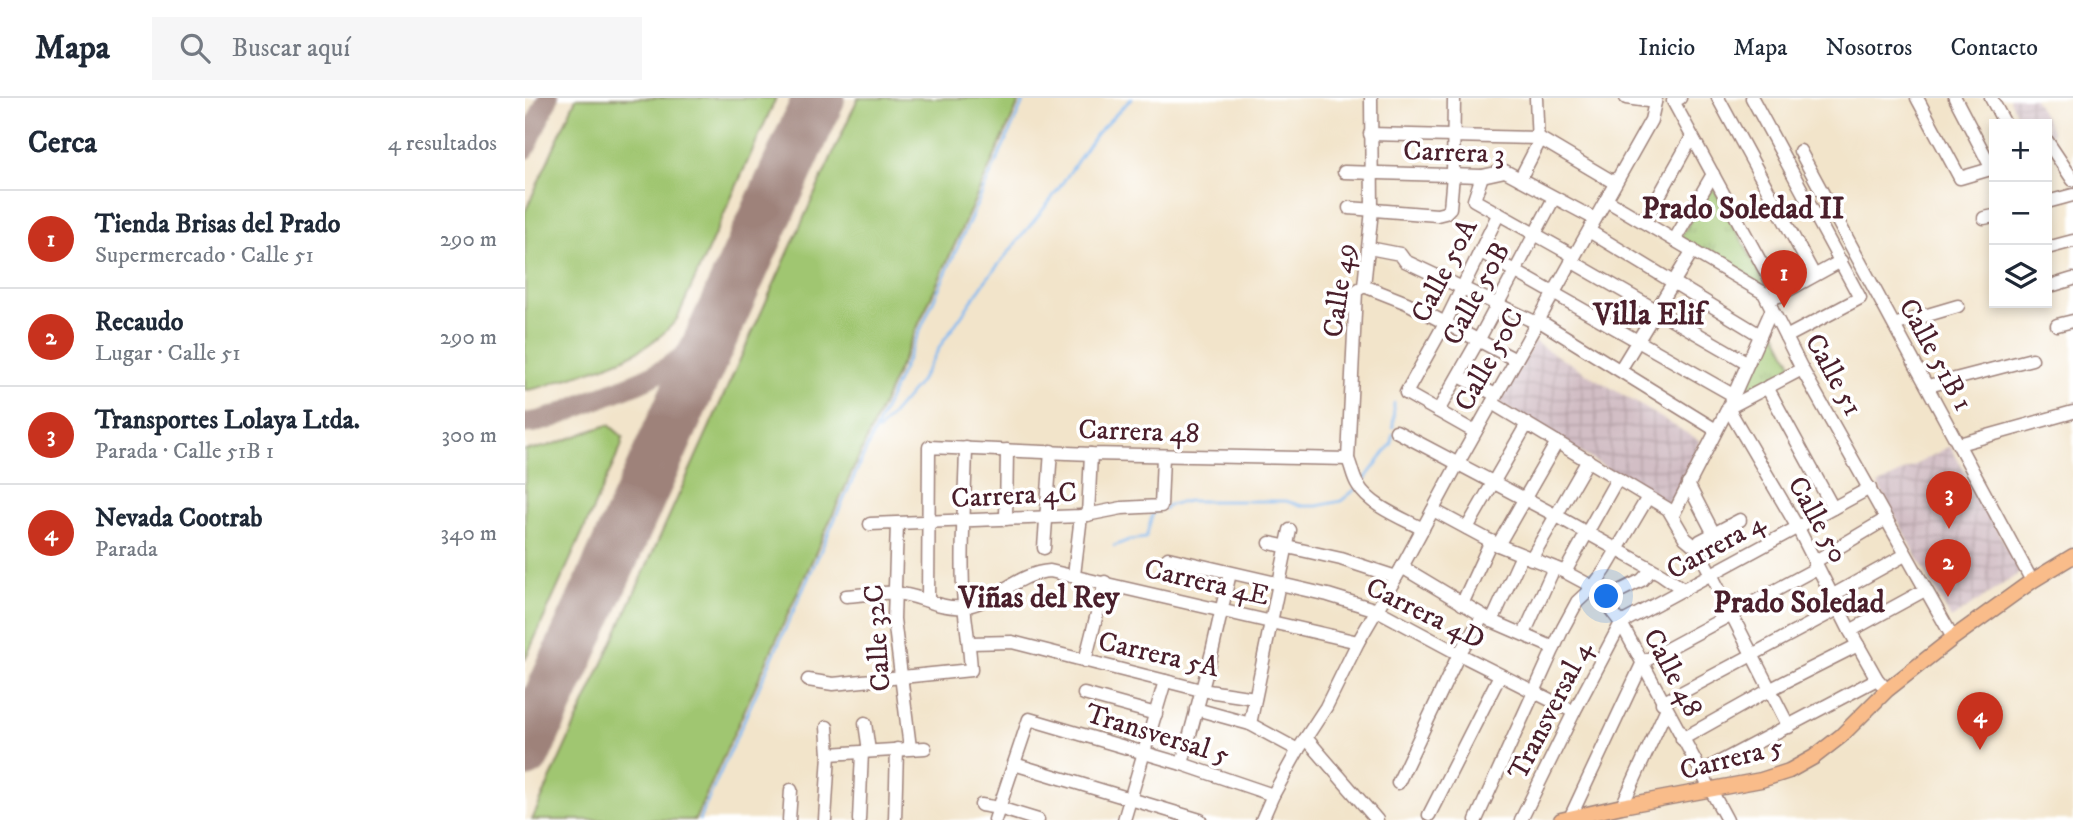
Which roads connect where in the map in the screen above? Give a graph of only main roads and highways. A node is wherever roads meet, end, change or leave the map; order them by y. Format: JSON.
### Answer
{"nodes":[{"id":1,"x":2073,"y":556,"type":"edge"},
{"id":2,"x":1566,"y":819,"type":"edge"}],
"edges":[{"from":1,"to":2,"type":"main road","name":"Carrera 5"}]}
